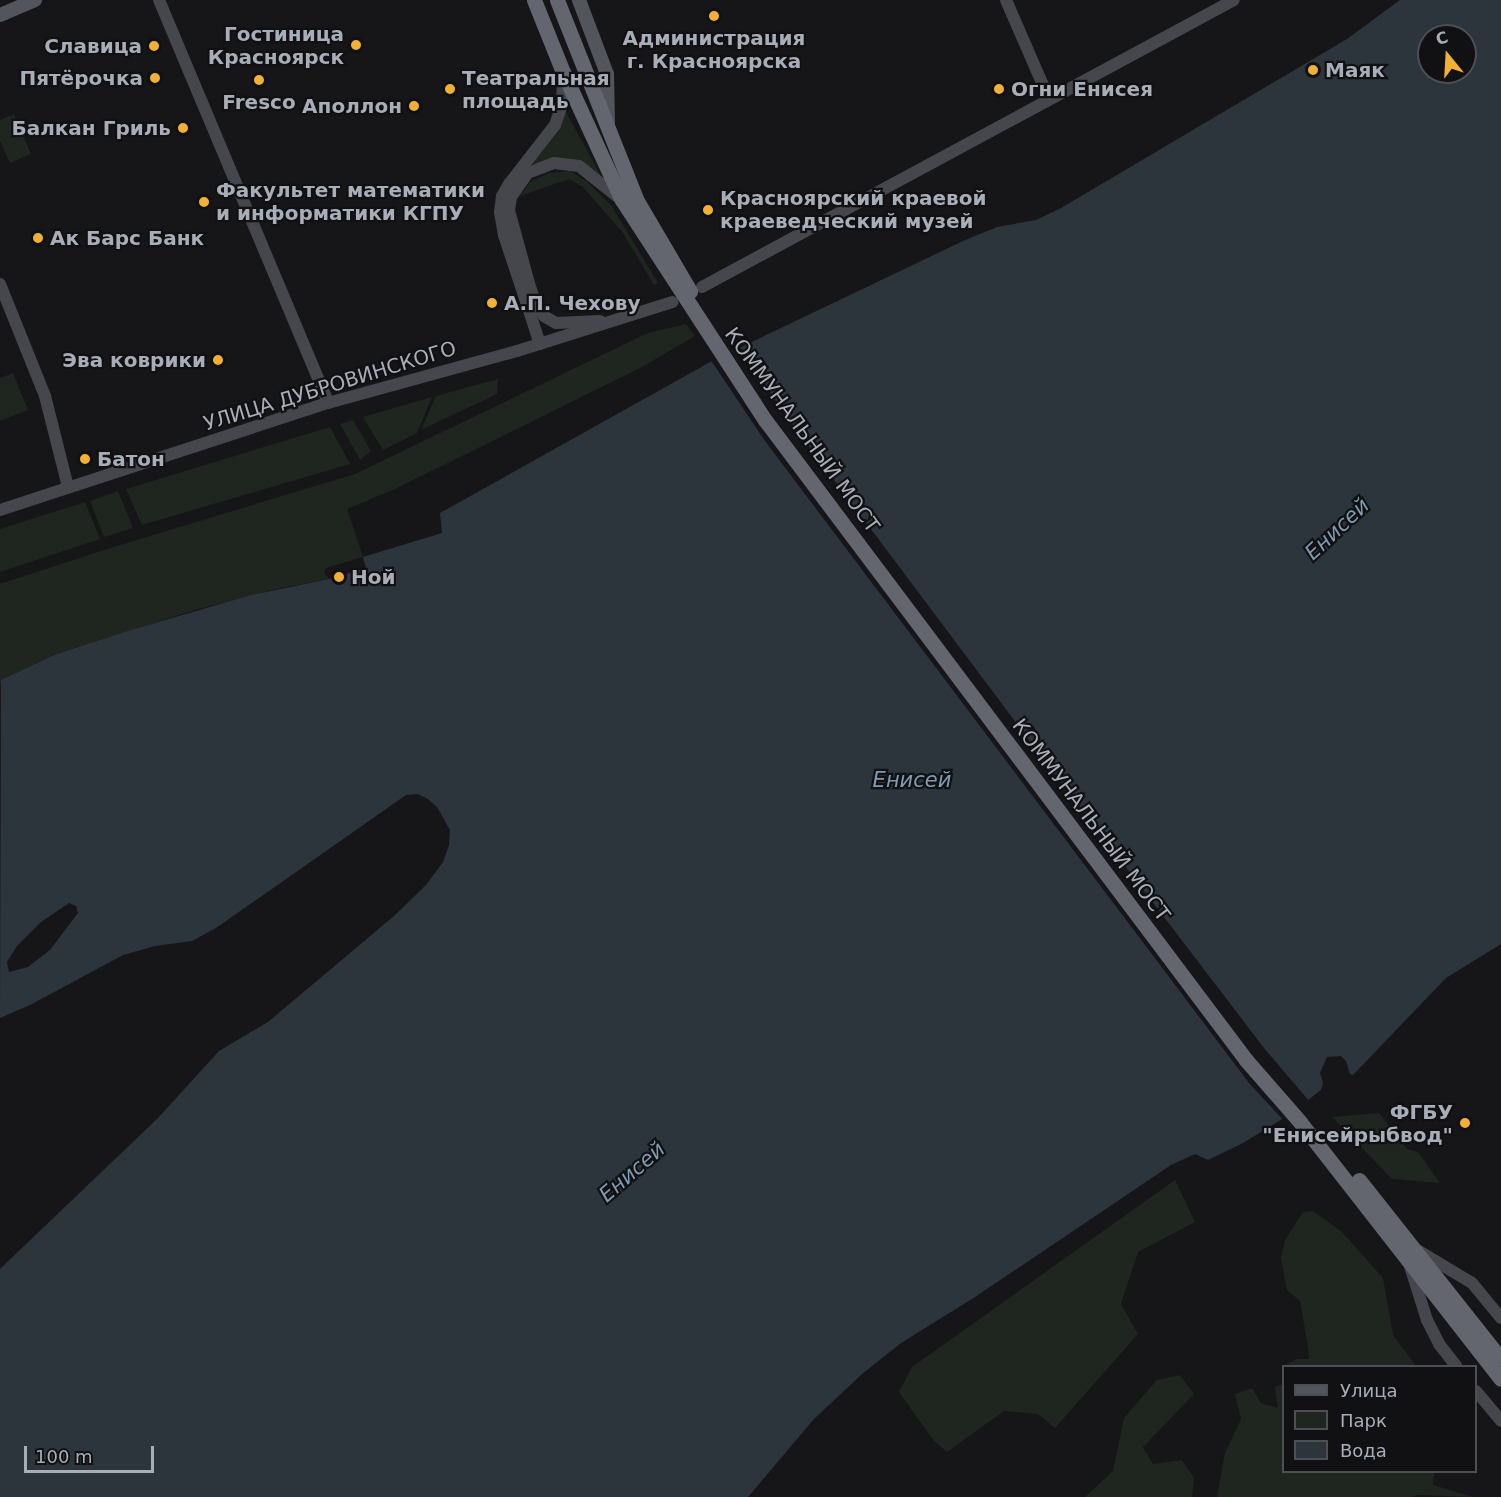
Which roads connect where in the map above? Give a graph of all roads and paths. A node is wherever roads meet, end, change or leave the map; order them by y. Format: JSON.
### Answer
{"nodes":[{"id":1,"x":35,"y":0,"type":"edge"},
{"id":2,"x":159,"y":0,"type":"edge"},
{"id":3,"x":534,"y":0,"type":"edge"},
{"id":4,"x":556,"y":0,"type":"edge"},
{"id":5,"x":579,"y":0,"type":"edge"},
{"id":6,"x":1006,"y":0,"type":"edge"},
{"id":7,"x":1234,"y":0,"type":"edge"},
{"id":8,"x":0,"y":15,"type":"edge"},
{"id":9,"x":563,"y":72,"type":"junction"},
{"id":10,"x":1049,"y":99,"type":"junction"},
{"id":11,"x":608,"y":131,"type":"junction"},
{"id":12,"x":622,"y":200,"type":"junction"},
{"id":13,"x":670,"y":269,"type":"junction"},
{"id":14,"x":0,"y":284,"type":"edge"},
{"id":15,"x":702,"y":287,"type":"dead end"},
{"id":16,"x":672,"y":302,"type":"dead end"},
{"id":17,"x":628,"y":318,"type":"junction"},
{"id":18,"x":540,"y":344,"type":"junction"},
{"id":19,"x":328,"y":403,"type":"junction"},
{"id":20,"x":68,"y":487,"type":"junction"},
{"id":21,"x":0,"y":510,"type":"edge"},
{"id":22,"x":1412,"y":1254,"type":"junction"},
{"id":23,"x":1501,"y":1318,"type":"edge"},
{"id":24,"x":1501,"y":1359,"type":"edge"},
{"id":25,"x":1455,"y":1365,"type":"edge"},
{"id":26,"x":1501,"y":1378,"type":"edge"},
{"id":27,"x":1477,"y":1392,"type":"edge"},
{"id":28,"x":1501,"y":1421,"type":"edge"}],
"edges":[{"from":1,"to":8,"type":"main road"},
{"from":2,"to":19,"type":"main road"},
{"from":3,"to":9,"type":"highway"},
{"from":4,"to":11,"type":"highway"},
{"from":5,"to":11,"type":"main road"},
{"from":6,"to":10,"type":"main road"},
{"from":7,"to":10,"type":"main road"},
{"from":9,"to":12,"type":"highway"},
{"from":9,"to":18,"type":"main road"},
{"from":10,"to":15,"type":"main road"},
{"from":11,"to":13,"type":"highway"},
{"from":12,"to":13,"type":"highway"},
{"from":12,"to":17,"type":"main road"},
{"from":13,"to":22,"type":"highway","name":"КОММУНАЛЬНЫЙ МОСТ"},
{"from":14,"to":20,"type":"main road"},
{"from":16,"to":17,"type":"main road","name":"УЛИЦА ДУБРОВИНСКОГО"},
{"from":17,"to":18,"type":"main road","name":"УЛИЦА ДУБРОВИНСКОГО"},
{"from":18,"to":19,"type":"main road","name":"УЛИЦА ДУБРОВИНСКОГО"},
{"from":19,"to":20,"type":"main road","name":"УЛИЦА ДУБРОВИНСКОГО"},
{"from":20,"to":21,"type":"main road","name":"УЛИЦА ДУБРОВИНСКОГО"},
{"from":22,"to":23,"type":"main road"},
{"from":22,"to":24,"type":"highway","name":"КОММУНАЛЬНЫЙ МОСТ"},
{"from":22,"to":25,"type":"main road"},
{"from":22,"to":26,"type":"highway","name":"КОММУНАЛЬНЫЙ МОСТ"},
{"from":27,"to":28,"type":"main road"}]}
